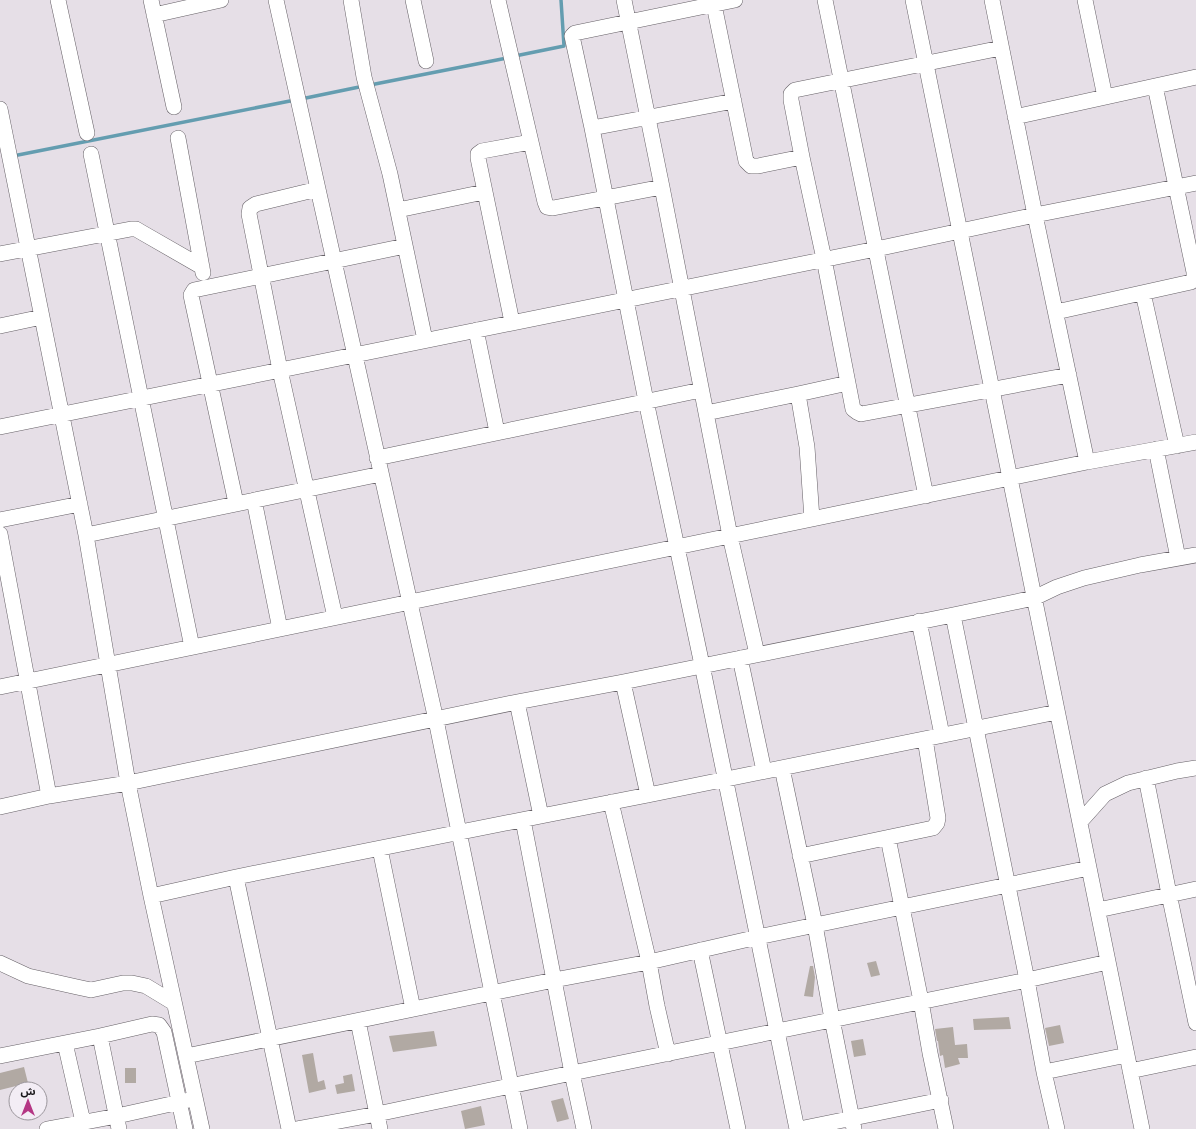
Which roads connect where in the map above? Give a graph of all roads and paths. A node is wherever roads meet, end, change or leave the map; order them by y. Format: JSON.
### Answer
{"nodes":[{"id":1,"x":58,"y":0,"type":"edge"},
{"id":2,"x":151,"y":0,"type":"edge"},
{"id":3,"x":221,"y":0,"type":"edge"},
{"id":4,"x":276,"y":0,"type":"edge"},
{"id":5,"x":351,"y":0,"type":"edge"},
{"id":6,"x":413,"y":0,"type":"edge"},
{"id":7,"x":498,"y":0,"type":"edge"},
{"id":8,"x":624,"y":0,"type":"edge"},
{"id":9,"x":735,"y":0,"type":"edge"},
{"id":10,"x":825,"y":0,"type":"edge"},
{"id":11,"x":913,"y":0,"type":"edge"},
{"id":12,"x":992,"y":0,"type":"edge"},
{"id":13,"x":1085,"y":0,"type":"edge"},
{"id":14,"x":714,"y":2,"type":"edge"},
{"id":15,"x":154,"y":15,"type":"junction"},
{"id":16,"x":628,"y":22,"type":"junction"},
{"id":17,"x":1001,"y":48,"type":"junction"},
{"id":18,"x":426,"y":60,"type":"dead end"},
{"id":19,"x":926,"y":64,"type":"junction"},
{"id":20,"x":1196,"y":77,"type":"edge"},
{"id":21,"x":841,"y":80,"type":"junction"},
{"id":22,"x":1155,"y":86,"type":"junction"},
{"id":23,"x":1105,"y":97,"type":"junction"},
{"id":24,"x":734,"y":101,"type":"junction"},
{"id":25,"x":174,"y":107,"type":"dead end"},
{"id":26,"x":0,"y":109,"type":"edge"},
{"id":27,"x":1015,"y":117,"type":"junction"},
{"id":28,"x":648,"y":118,"type":"junction"},
{"id":29,"x":592,"y":128,"type":"junction"},
{"id":30,"x":87,"y":133,"type":"dead end"},
{"id":31,"x":178,"y":138,"type":"dead end"},
{"id":32,"x":531,"y":142,"type":"junction"},
{"id":33,"x":91,"y":154,"type":"dead end"},
{"id":34,"x":802,"y":157,"type":"junction"},
{"id":35,"x":1196,"y":183,"type":"edge"},
{"id":36,"x":662,"y":186,"type":"junction"},
{"id":37,"x":1177,"y":187,"type":"junction"},
{"id":38,"x":318,"y":189,"type":"junction"},
{"id":39,"x":484,"y":192,"type":"junction"},
{"id":40,"x":606,"y":198,"type":"junction"},
{"id":41,"x":398,"y":210,"type":"junction"},
{"id":42,"x":1035,"y":215,"type":"junction"},
{"id":43,"x":960,"y":231,"type":"junction"},
{"id":44,"x":108,"y":233,"type":"junction"},
{"id":45,"x":405,"y":246,"type":"junction"},
{"id":46,"x":28,"y":249,"type":"junction"},
{"id":47,"x":876,"y":249,"type":"junction"},
{"id":48,"x":0,"y":254,"type":"edge"},
{"id":49,"x":824,"y":259,"type":"junction"},
{"id":50,"x":333,"y":261,"type":"junction"},
{"id":51,"x":202,"y":267,"type":"junction"},
{"id":52,"x":261,"y":276,"type":"junction"},
{"id":53,"x":207,"y":287,"type":"junction"},
{"id":54,"x":681,"y":288,"type":"junction"},
{"id":55,"x":1143,"y":293,"type":"junction"},
{"id":56,"x":626,"y":300,"type":"junction"},
{"id":57,"x":1056,"y":312,"type":"junction"},
{"id":58,"x":42,"y":317,"type":"junction"},
{"id":59,"x":512,"y":322,"type":"junction"},
{"id":60,"x":0,"y":326,"type":"edge"},
{"id":61,"x":476,"y":330,"type":"junction"},
{"id":62,"x":425,"y":340,"type":"junction"},
{"id":63,"x":354,"y":355,"type":"junction"},
{"id":64,"x":280,"y":370,"type":"junction"},
{"id":65,"x":1069,"y":375,"type":"junction"},
{"id":66,"x":848,"y":383,"type":"junction"},
{"id":67,"x":210,"y":384,"type":"junction"},
{"id":68,"x":702,"y":390,"type":"junction"},
{"id":69,"x":991,"y":390,"type":"junction"},
{"id":70,"x":798,"y":394,"type":"junction"},
{"id":71,"x":142,"y":398,"type":"junction"},
{"id":72,"x":646,"y":401,"type":"junction"},
{"id":73,"x":908,"y":406,"type":"junction"},
{"id":74,"x":706,"y":413,"type":"junction"},
{"id":75,"x":62,"y":415,"type":"junction"},
{"id":76,"x":0,"y":427,"type":"edge"},
{"id":77,"x":497,"y":432,"type":"junction"},
{"id":78,"x":1196,"y":442,"type":"edge"},
{"id":79,"x":1176,"y":446,"type":"junction"},
{"id":80,"x":1156,"y":450,"type":"junction"},
{"id":81,"x":377,"y":458,"type":"junction"},
{"id":82,"x":1087,"y":462,"type":"junction"},
{"id":83,"x":381,"y":474,"type":"junction"},
{"id":84,"x":1010,"y":479,"type":"junction"},
{"id":85,"x":306,"y":489,"type":"junction"},
{"id":86,"x":926,"y":496,"type":"junction"},
{"id":87,"x":254,"y":500,"type":"junction"},
{"id":88,"x":236,"y":503,"type":"junction"},
{"id":89,"x":80,"y":504,"type":"junction"},
{"id":90,"x":166,"y":518,"type":"junction"},
{"id":91,"x":812,"y":519,"type":"junction"},
{"id":92,"x":0,"y":520,"type":"edge"},
{"id":93,"x":0,"y":534,"type":"edge"},
{"id":94,"x":86,"y":535,"type":"junction"},
{"id":95,"x":730,"y":536,"type":"junction"},
{"id":96,"x":677,"y":547,"type":"junction"},
{"id":97,"x":1196,"y":555,"type":"edge"},
{"id":98,"x":1178,"y":558,"type":"junction"},
{"id":99,"x":1034,"y":598,"type":"junction"},
{"id":100,"x":409,"y":602,"type":"junction"},
{"id":101,"x":953,"y":615,"type":"junction"},
{"id":102,"x":335,"y":617,"type":"junction"},
{"id":103,"x":919,"y":621,"type":"junction"},
{"id":104,"x":280,"y":629,"type":"junction"},
{"id":105,"x":192,"y":646,"type":"junction"},
{"id":106,"x":757,"y":654,"type":"junction"},
{"id":107,"x":740,"y":658,"type":"junction"},
{"id":108,"x":108,"y":664,"type":"junction"},
{"id":109,"x":702,"y":665,"type":"junction"},
{"id":110,"x":27,"y":682,"type":"junction"},
{"id":111,"x":623,"y":682,"type":"junction"},
{"id":112,"x":0,"y":687,"type":"edge"},
{"id":113,"x":517,"y":702,"type":"junction"},
{"id":114,"x":1057,"y":712,"type":"junction"},
{"id":115,"x":436,"y":720,"type":"junction"},
{"id":116,"x":976,"y":729,"type":"junction"},
{"id":117,"x":942,"y":735,"type":"junction"},
{"id":118,"x":925,"y":739,"type":"junction"},
{"id":119,"x":782,"y":768,"type":"junction"},
{"id":120,"x":1196,"y":768,"type":"edge"},
{"id":121,"x":764,"y":771,"type":"junction"},
{"id":122,"x":1146,"y":778,"type":"junction"},
{"id":123,"x":725,"y":779,"type":"junction"},
{"id":124,"x":128,"y":783,"type":"junction"},
{"id":125,"x":648,"y":795,"type":"junction"},
{"id":126,"x":49,"y":796,"type":"junction"},
{"id":127,"x":610,"y":802,"type":"junction"},
{"id":128,"x":0,"y":807,"type":"edge"},
{"id":129,"x":541,"y":816,"type":"junction"},
{"id":130,"x":523,"y":820,"type":"junction"},
{"id":131,"x":1080,"y":822,"type":"junction"},
{"id":132,"x":459,"y":833,"type":"junction"},
{"id":133,"x":888,"y":838,"type":"junction"},
{"id":134,"x":380,"y":849,"type":"junction"},
{"id":135,"x":800,"y":856,"type":"junction"},
{"id":136,"x":1089,"y":868,"type":"junction"},
{"id":137,"x":236,"y":877,"type":"junction"},
{"id":138,"x":1008,"y":884,"type":"junction"},
{"id":139,"x":1196,"y":889,"type":"edge"},
{"id":140,"x":1169,"y":894,"type":"junction"},
{"id":141,"x":151,"y":896,"type":"junction"},
{"id":142,"x":902,"y":907,"type":"junction"},
{"id":143,"x":1098,"y":910,"type":"junction"},
{"id":144,"x":814,"y":925,"type":"junction"},
{"id":145,"x":758,"y":937,"type":"junction"},
{"id":146,"x":700,"y":950,"type":"junction"},
{"id":147,"x":649,"y":962,"type":"junction"},
{"id":148,"x":1108,"y":962,"type":"junction"},
{"id":149,"x":0,"y":963,"type":"edge"},
{"id":150,"x":554,"y":980,"type":"junction"},
{"id":151,"x":1027,"y":980,"type":"junction"},
{"id":152,"x":492,"y":993,"type":"junction"},
{"id":153,"x":921,"y":1001,"type":"junction"},
{"id":154,"x":174,"y":1003,"type":"junction"},
{"id":155,"x":413,"y":1009,"type":"junction"},
{"id":156,"x":832,"y":1019,"type":"junction"},
{"id":157,"x":358,"y":1021,"type":"junction"},
{"id":158,"x":1196,"y":1023,"type":"edge"},
{"id":159,"x":777,"y":1031,"type":"junction"},
{"id":160,"x":100,"y":1036,"type":"junction"},
{"id":161,"x":270,"y":1038,"type":"junction"},
{"id":162,"x":66,"y":1043,"type":"junction"},
{"id":163,"x":719,"y":1044,"type":"junction"},
{"id":164,"x":668,"y":1054,"type":"junction"},
{"id":165,"x":1127,"y":1054,"type":"junction"},
{"id":166,"x":0,"y":1056,"type":"edge"},
{"id":167,"x":186,"y":1056,"type":"junction"},
{"id":168,"x":1196,"y":1057,"type":"edge"},
{"id":169,"x":1130,"y":1071,"type":"junction"},
{"id":170,"x":1044,"y":1072,"type":"junction"},
{"id":171,"x":572,"y":1073,"type":"junction"},
{"id":172,"x":511,"y":1085,"type":"junction"},
{"id":173,"x":196,"y":1098,"type":"junction"},
{"id":174,"x":941,"y":1100,"type":"junction"},
{"id":175,"x":180,"y":1102,"type":"junction"},
{"id":176,"x":377,"y":1114,"type":"junction"},
{"id":177,"x":83,"y":1122,"type":"junction"},
{"id":178,"x":118,"y":1122,"type":"edge"},
{"id":179,"x":853,"y":1123,"type":"edge"},
{"id":180,"x":57,"y":1128,"type":"edge"},
{"id":181,"x":185,"y":1129,"type":"edge"},
{"id":182,"x":202,"y":1129,"type":"edge"},
{"id":183,"x":289,"y":1129,"type":"edge"},
{"id":184,"x":296,"y":1129,"type":"edge"},
{"id":185,"x":380,"y":1129,"type":"edge"},
{"id":186,"x":520,"y":1129,"type":"edge"},
{"id":187,"x":584,"y":1129,"type":"edge"},
{"id":188,"x":738,"y":1129,"type":"edge"},
{"id":189,"x":798,"y":1129,"type":"edge"},
{"id":190,"x":946,"y":1129,"type":"edge"},
{"id":191,"x":1057,"y":1129,"type":"edge"},
{"id":192,"x":1142,"y":1129,"type":"edge"}],
"edges":[{"from":1,"to":30,"type":"street"},
{"from":2,"to":15,"type":"street"},
{"from":3,"to":15,"type":"street"},
{"from":4,"to":38,"type":"street"},
{"from":5,"to":41,"type":"street"},
{"from":6,"to":18,"type":"street"},
{"from":7,"to":32,"type":"street"},
{"from":8,"to":16,"type":"street"},
{"from":9,"to":14,"type":"street"},
{"from":10,"to":21,"type":"street"},
{"from":11,"to":19,"type":"street"},
{"from":12,"to":17,"type":"street"},
{"from":13,"to":23,"type":"street"},
{"from":14,"to":16,"type":"street"},
{"from":14,"to":24,"type":"street"},
{"from":15,"to":25,"type":"street"},
{"from":16,"to":28,"type":"street"},
{"from":16,"to":29,"type":"street"},
{"from":17,"to":19,"type":"street"},
{"from":17,"to":27,"type":"street"},
{"from":19,"to":21,"type":"street"},
{"from":19,"to":43,"type":"street"},
{"from":20,"to":22,"type":"street"},
{"from":21,"to":34,"type":"street"},
{"from":21,"to":47,"type":"street"},
{"from":22,"to":23,"type":"street"},
{"from":22,"to":37,"type":"street"},
{"from":23,"to":27,"type":"street"},
{"from":24,"to":28,"type":"street"},
{"from":24,"to":34,"type":"street"},
{"from":26,"to":46,"type":"street"},
{"from":27,"to":42,"type":"street"},
{"from":28,"to":29,"type":"street"},
{"from":28,"to":36,"type":"street"},
{"from":29,"to":40,"type":"street"},
{"from":31,"to":51,"type":"street"},
{"from":32,"to":39,"type":"street"},
{"from":32,"to":40,"type":"street"},
{"from":33,"to":44,"type":"street"},
{"from":34,"to":49,"type":"street"},
{"from":35,"to":37,"type":"street"},
{"from":36,"to":40,"type":"street"},
{"from":36,"to":54,"type":"street"},
{"from":37,"to":42,"type":"street"},
{"from":37,"to":55,"type":"street"},
{"from":38,"to":50,"type":"street"},
{"from":38,"to":52,"type":"street"},
{"from":39,"to":41,"type":"street"},
{"from":39,"to":59,"type":"street"},
{"from":40,"to":56,"type":"street"},
{"from":41,"to":45,"type":"street"},
{"from":42,"to":43,"type":"street"},
{"from":42,"to":57,"type":"street"},
{"from":43,"to":47,"type":"street"},
{"from":43,"to":69,"type":"street"},
{"from":44,"to":46,"type":"street"},
{"from":44,"to":51,"type":"street"},
{"from":44,"to":71,"type":"street"},
{"from":45,"to":50,"type":"street"},
{"from":45,"to":62,"type":"street"},
{"from":46,"to":48,"type":"street"},
{"from":46,"to":58,"type":"street"},
{"from":47,"to":49,"type":"street"},
{"from":47,"to":73,"type":"street"},
{"from":49,"to":54,"type":"street"},
{"from":49,"to":66,"type":"street"},
{"from":50,"to":52,"type":"street"},
{"from":50,"to":63,"type":"street"},
{"from":51,"to":53,"type":"street"},
{"from":52,"to":53,"type":"street"},
{"from":52,"to":64,"type":"street"},
{"from":53,"to":67,"type":"street"},
{"from":54,"to":56,"type":"street"},
{"from":54,"to":68,"type":"street"},
{"from":55,"to":57,"type":"street"},
{"from":55,"to":79,"type":"street"},
{"from":56,"to":59,"type":"street"},
{"from":56,"to":72,"type":"street"},
{"from":57,"to":65,"type":"street"},
{"from":58,"to":60,"type":"street"},
{"from":58,"to":75,"type":"street"},
{"from":59,"to":61,"type":"street"},
{"from":61,"to":62,"type":"street"},
{"from":61,"to":77,"type":"street"},
{"from":62,"to":63,"type":"street"},
{"from":63,"to":64,"type":"street"},
{"from":63,"to":81,"type":"street"},
{"from":64,"to":67,"type":"street"},
{"from":64,"to":85,"type":"street"},
{"from":65,"to":69,"type":"street"},
{"from":65,"to":82,"type":"street"},
{"from":66,"to":70,"type":"street"},
{"from":66,"to":73,"type":"street"},
{"from":67,"to":71,"type":"street"},
{"from":67,"to":88,"type":"street"},
{"from":68,"to":72,"type":"street"},
{"from":68,"to":74,"type":"street"},
{"from":69,"to":73,"type":"street"},
{"from":69,"to":84,"type":"street"},
{"from":70,"to":74,"type":"street"},
{"from":70,"to":91,"type":"street"},
{"from":71,"to":75,"type":"street"},
{"from":71,"to":90,"type":"street"},
{"from":72,"to":77,"type":"street"},
{"from":72,"to":96,"type":"street"},
{"from":73,"to":86,"type":"street"},
{"from":74,"to":95,"type":"street"},
{"from":75,"to":76,"type":"street"},
{"from":75,"to":89,"type":"street"},
{"from":77,"to":81,"type":"street"},
{"from":78,"to":79,"type":"street"},
{"from":79,"to":80,"type":"street"},
{"from":80,"to":82,"type":"street"},
{"from":80,"to":98,"type":"street"},
{"from":81,"to":83,"type":"street"},
{"from":82,"to":84,"type":"street"},
{"from":83,"to":85,"type":"street"},
{"from":83,"to":100,"type":"street"},
{"from":84,"to":86,"type":"street"},
{"from":84,"to":99,"type":"street"},
{"from":85,"to":87,"type":"street"},
{"from":85,"to":102,"type":"street"},
{"from":86,"to":91,"type":"street"},
{"from":87,"to":88,"type":"street"},
{"from":87,"to":104,"type":"street"},
{"from":88,"to":90,"type":"street"},
{"from":89,"to":92,"type":"street"},
{"from":89,"to":94,"type":"street"},
{"from":90,"to":94,"type":"street"},
{"from":90,"to":105,"type":"street"},
{"from":91,"to":95,"type":"street"},
{"from":93,"to":110,"type":"street"},
{"from":94,"to":108,"type":"street"},
{"from":95,"to":96,"type":"street"},
{"from":95,"to":106,"type":"street"},
{"from":96,"to":100,"type":"street"},
{"from":96,"to":109,"type":"street"},
{"from":97,"to":98,"type":"street"},
{"from":98,"to":99,"type":"street"},
{"from":99,"to":101,"type":"street"},
{"from":99,"to":114,"type":"street"},
{"from":100,"to":102,"type":"street"},
{"from":100,"to":115,"type":"street"},
{"from":101,"to":103,"type":"street"},
{"from":101,"to":116,"type":"street"},
{"from":102,"to":104,"type":"street"},
{"from":103,"to":106,"type":"street"},
{"from":103,"to":117,"type":"street"},
{"from":104,"to":105,"type":"street"},
{"from":105,"to":108,"type":"street"},
{"from":106,"to":107,"type":"street"},
{"from":107,"to":109,"type":"street"},
{"from":107,"to":121,"type":"street"},
{"from":108,"to":110,"type":"street"},
{"from":108,"to":124,"type":"street"},
{"from":109,"to":111,"type":"street"},
{"from":109,"to":123,"type":"street"},
{"from":110,"to":112,"type":"street"},
{"from":110,"to":126,"type":"street"},
{"from":111,"to":113,"type":"street"},
{"from":111,"to":125,"type":"street"},
{"from":113,"to":115,"type":"street"},
{"from":113,"to":129,"type":"street"},
{"from":114,"to":116,"type":"street"},
{"from":114,"to":131,"type":"street"},
{"from":115,"to":124,"type":"street"},
{"from":115,"to":132,"type":"street"},
{"from":116,"to":117,"type":"street"},
{"from":116,"to":138,"type":"street"},
{"from":117,"to":118,"type":"street"},
{"from":118,"to":119,"type":"street"},
{"from":118,"to":133,"type":"street"},
{"from":119,"to":121,"type":"street"},
{"from":119,"to":135,"type":"street"},
{"from":120,"to":122,"type":"street"},
{"from":121,"to":123,"type":"street"},
{"from":122,"to":131,"type":"street"},
{"from":122,"to":140,"type":"street"},
{"from":123,"to":125,"type":"street"},
{"from":123,"to":145,"type":"street"},
{"from":124,"to":126,"type":"street"},
{"from":124,"to":141,"type":"street"},
{"from":125,"to":127,"type":"street"},
{"from":126,"to":128,"type":"street"},
{"from":127,"to":129,"type":"street"},
{"from":127,"to":147,"type":"street"},
{"from":129,"to":130,"type":"street"},
{"from":130,"to":132,"type":"street"},
{"from":130,"to":150,"type":"street"},
{"from":131,"to":136,"type":"street"},
{"from":132,"to":134,"type":"street"},
{"from":132,"to":152,"type":"street"},
{"from":133,"to":135,"type":"street"},
{"from":133,"to":142,"type":"street"},
{"from":134,"to":137,"type":"street"},
{"from":134,"to":155,"type":"street"},
{"from":135,"to":144,"type":"street"},
{"from":136,"to":138,"type":"street"},
{"from":136,"to":143,"type":"street"},
{"from":137,"to":141,"type":"street"},
{"from":137,"to":161,"type":"street"},
{"from":138,"to":142,"type":"street"},
{"from":138,"to":151,"type":"street"},
{"from":139,"to":140,"type":"street"},
{"from":140,"to":143,"type":"street"},
{"from":140,"to":158,"type":"street"},
{"from":141,"to":154,"type":"street"},
{"from":142,"to":144,"type":"street"},
{"from":142,"to":153,"type":"street"},
{"from":143,"to":148,"type":"street"},
{"from":144,"to":145,"type":"street"},
{"from":144,"to":156,"type":"street"},
{"from":145,"to":146,"type":"street"},
{"from":145,"to":159,"type":"street"},
{"from":146,"to":147,"type":"street"},
{"from":146,"to":163,"type":"street"},
{"from":147,"to":150,"type":"street"},
{"from":147,"to":164,"type":"street"},
{"from":148,"to":151,"type":"street"},
{"from":148,"to":165,"type":"street"},
{"from":149,"to":154,"type":"street"},
{"from":150,"to":152,"type":"street"},
{"from":150,"to":171,"type":"street"},
{"from":151,"to":153,"type":"street"},
{"from":151,"to":170,"type":"street"},
{"from":152,"to":155,"type":"street"},
{"from":152,"to":172,"type":"street"},
{"from":153,"to":156,"type":"street"},
{"from":153,"to":174,"type":"street"},
{"from":154,"to":167,"type":"street"},
{"from":155,"to":157,"type":"street"},
{"from":156,"to":159,"type":"street"},
{"from":156,"to":179,"type":"street"},
{"from":157,"to":161,"type":"street"},
{"from":157,"to":176,"type":"street"},
{"from":159,"to":163,"type":"street"},
{"from":159,"to":189,"type":"street"},
{"from":160,"to":162,"type":"street"},
{"from":160,"to":175,"type":"street"},
{"from":160,"to":178,"type":"street"},
{"from":161,"to":167,"type":"street"},
{"from":161,"to":183,"type":"street"},
{"from":162,"to":166,"type":"street"},
{"from":162,"to":177,"type":"street"},
{"from":163,"to":164,"type":"street"},
{"from":163,"to":188,"type":"street"},
{"from":164,"to":171,"type":"street"},
{"from":165,"to":169,"type":"street"},
{"from":165,"to":170,"type":"street"},
{"from":167,"to":173,"type":"street"},
{"from":168,"to":169,"type":"street"},
{"from":169,"to":192,"type":"street"},
{"from":170,"to":191,"type":"street"},
{"from":171,"to":172,"type":"street"},
{"from":171,"to":187,"type":"street"},
{"from":172,"to":176,"type":"street"},
{"from":172,"to":186,"type":"street"},
{"from":173,"to":175,"type":"street"},
{"from":173,"to":182,"type":"street"},
{"from":174,"to":179,"type":"street"},
{"from":174,"to":190,"type":"street"},
{"from":175,"to":178,"type":"street"},
{"from":175,"to":181,"type":"street"},
{"from":176,"to":184,"type":"street"},
{"from":176,"to":185,"type":"street"},
{"from":177,"to":178,"type":"street"},
{"from":177,"to":180,"type":"street"},
{"from":179,"to":189,"type":"street"}]}
